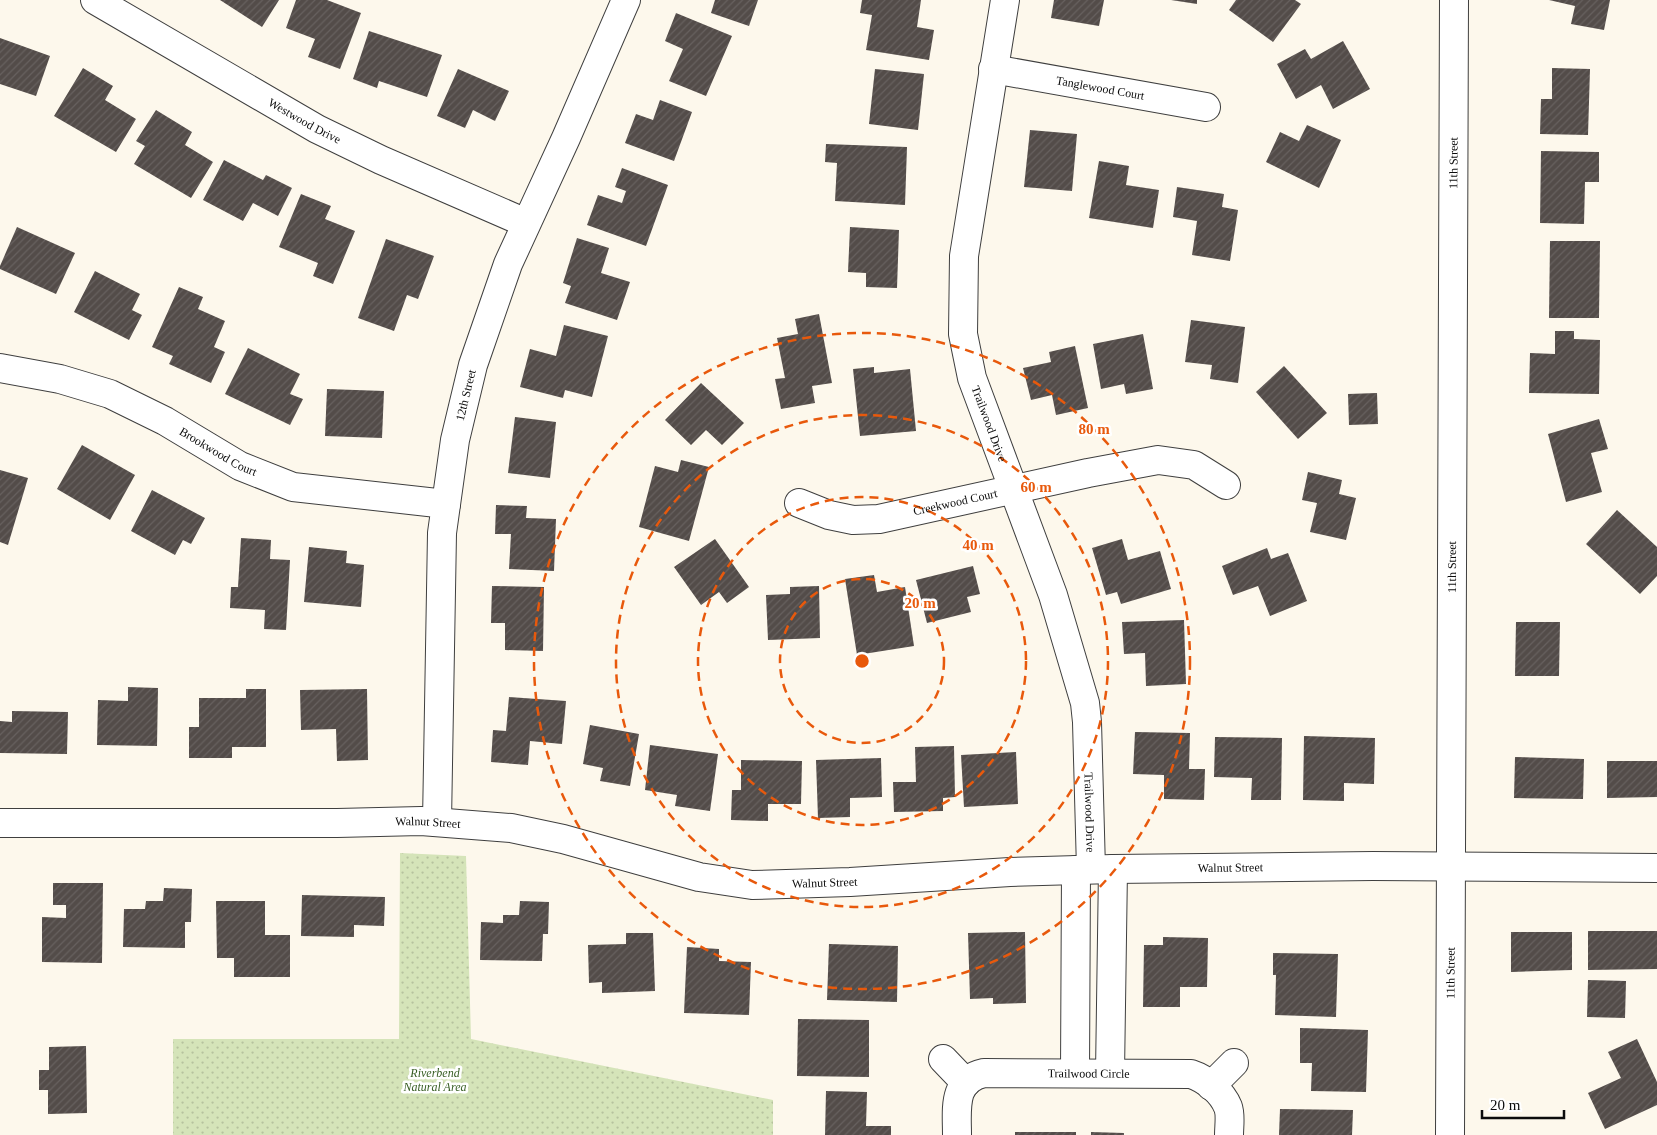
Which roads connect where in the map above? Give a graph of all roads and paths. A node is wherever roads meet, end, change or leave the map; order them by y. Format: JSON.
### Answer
{"nodes":[{"id":1,"x":95,"y":0,"type":"edge"},
{"id":2,"x":626,"y":0,"type":"edge"},
{"id":3,"x":1004,"y":0,"type":"edge"},
{"id":4,"x":1454,"y":0,"type":"edge"},
{"id":5,"x":993,"y":69,"type":"junction"},
{"id":6,"x":1206,"y":107,"type":"dead end"},
{"id":7,"x":526,"y":223,"type":"junction"},
{"id":8,"x":0,"y":368,"type":"edge"},
{"id":9,"x":1226,"y":485,"type":"dead end"},
{"id":10,"x":1012,"y":489,"type":"junction"},
{"id":11,"x":799,"y":503,"type":"dead end"},
{"id":12,"x":446,"y":504,"type":"junction"},
{"id":13,"x":437,"y":822,"type":"junction"},
{"id":14,"x":0,"y":823,"type":"edge"},
{"id":15,"x":1451,"y":867,"type":"junction"},
{"id":16,"x":1657,"y":868,"type":"edge"},
{"id":17,"x":1093,"y":869,"type":"junction"},
{"id":18,"x":943,"y":1059,"type":"dead end"},
{"id":19,"x":1234,"y":1063,"type":"dead end"},
{"id":20,"x":1075,"y":1073,"type":"junction"},
{"id":21,"x":1110,"y":1073,"type":"junction"},
{"id":22,"x":966,"y":1083,"type":"junction"},
{"id":23,"x":1212,"y":1086,"type":"junction"},
{"id":24,"x":956,"y":1135,"type":"edge"},
{"id":25,"x":1229,"y":1135,"type":"edge"},
{"id":26,"x":1450,"y":1135,"type":"edge"}],
"edges":[{"from":1,"to":7,"type":"street","name":"Westwood Drive"},
{"from":2,"to":7,"type":"street","name":"12th Street"},
{"from":3,"to":5,"type":"street","name":"Trailwood Drive"},
{"from":4,"to":15,"type":"street","name":"11th Street"},
{"from":5,"to":6,"type":"street","name":"Tanglewood Court"},
{"from":5,"to":10,"type":"street","name":"Trailwood Drive"},
{"from":7,"to":12,"type":"street","name":"12th Street"},
{"from":8,"to":12,"type":"street","name":"Brookwood Court"},
{"from":9,"to":10,"type":"street","name":"Creekwood Court"},
{"from":10,"to":11,"type":"street","name":"Creekwood Court"},
{"from":10,"to":17,"type":"street","name":"Trailwood Drive"},
{"from":12,"to":13,"type":"street","name":"12th Street"},
{"from":13,"to":14,"type":"street","name":"Walnut Street"},
{"from":13,"to":17,"type":"street","name":"Walnut Street"},
{"from":15,"to":16,"type":"street","name":"Walnut Street"},
{"from":15,"to":17,"type":"street","name":"Walnut Street"},
{"from":15,"to":26,"type":"street","name":"11th Street"},
{"from":17,"to":20,"type":"street"},
{"from":17,"to":21,"type":"street"},
{"from":18,"to":22,"type":"street"},
{"from":19,"to":23,"type":"street"},
{"from":20,"to":21,"type":"street","name":"Trailwood Circle"},
{"from":20,"to":22,"type":"street","name":"Trailwood Circle"},
{"from":21,"to":23,"type":"street","name":"Trailwood Circle"},
{"from":22,"to":24,"type":"street"},
{"from":23,"to":25,"type":"street","name":"Trailwood Circle"}]}
